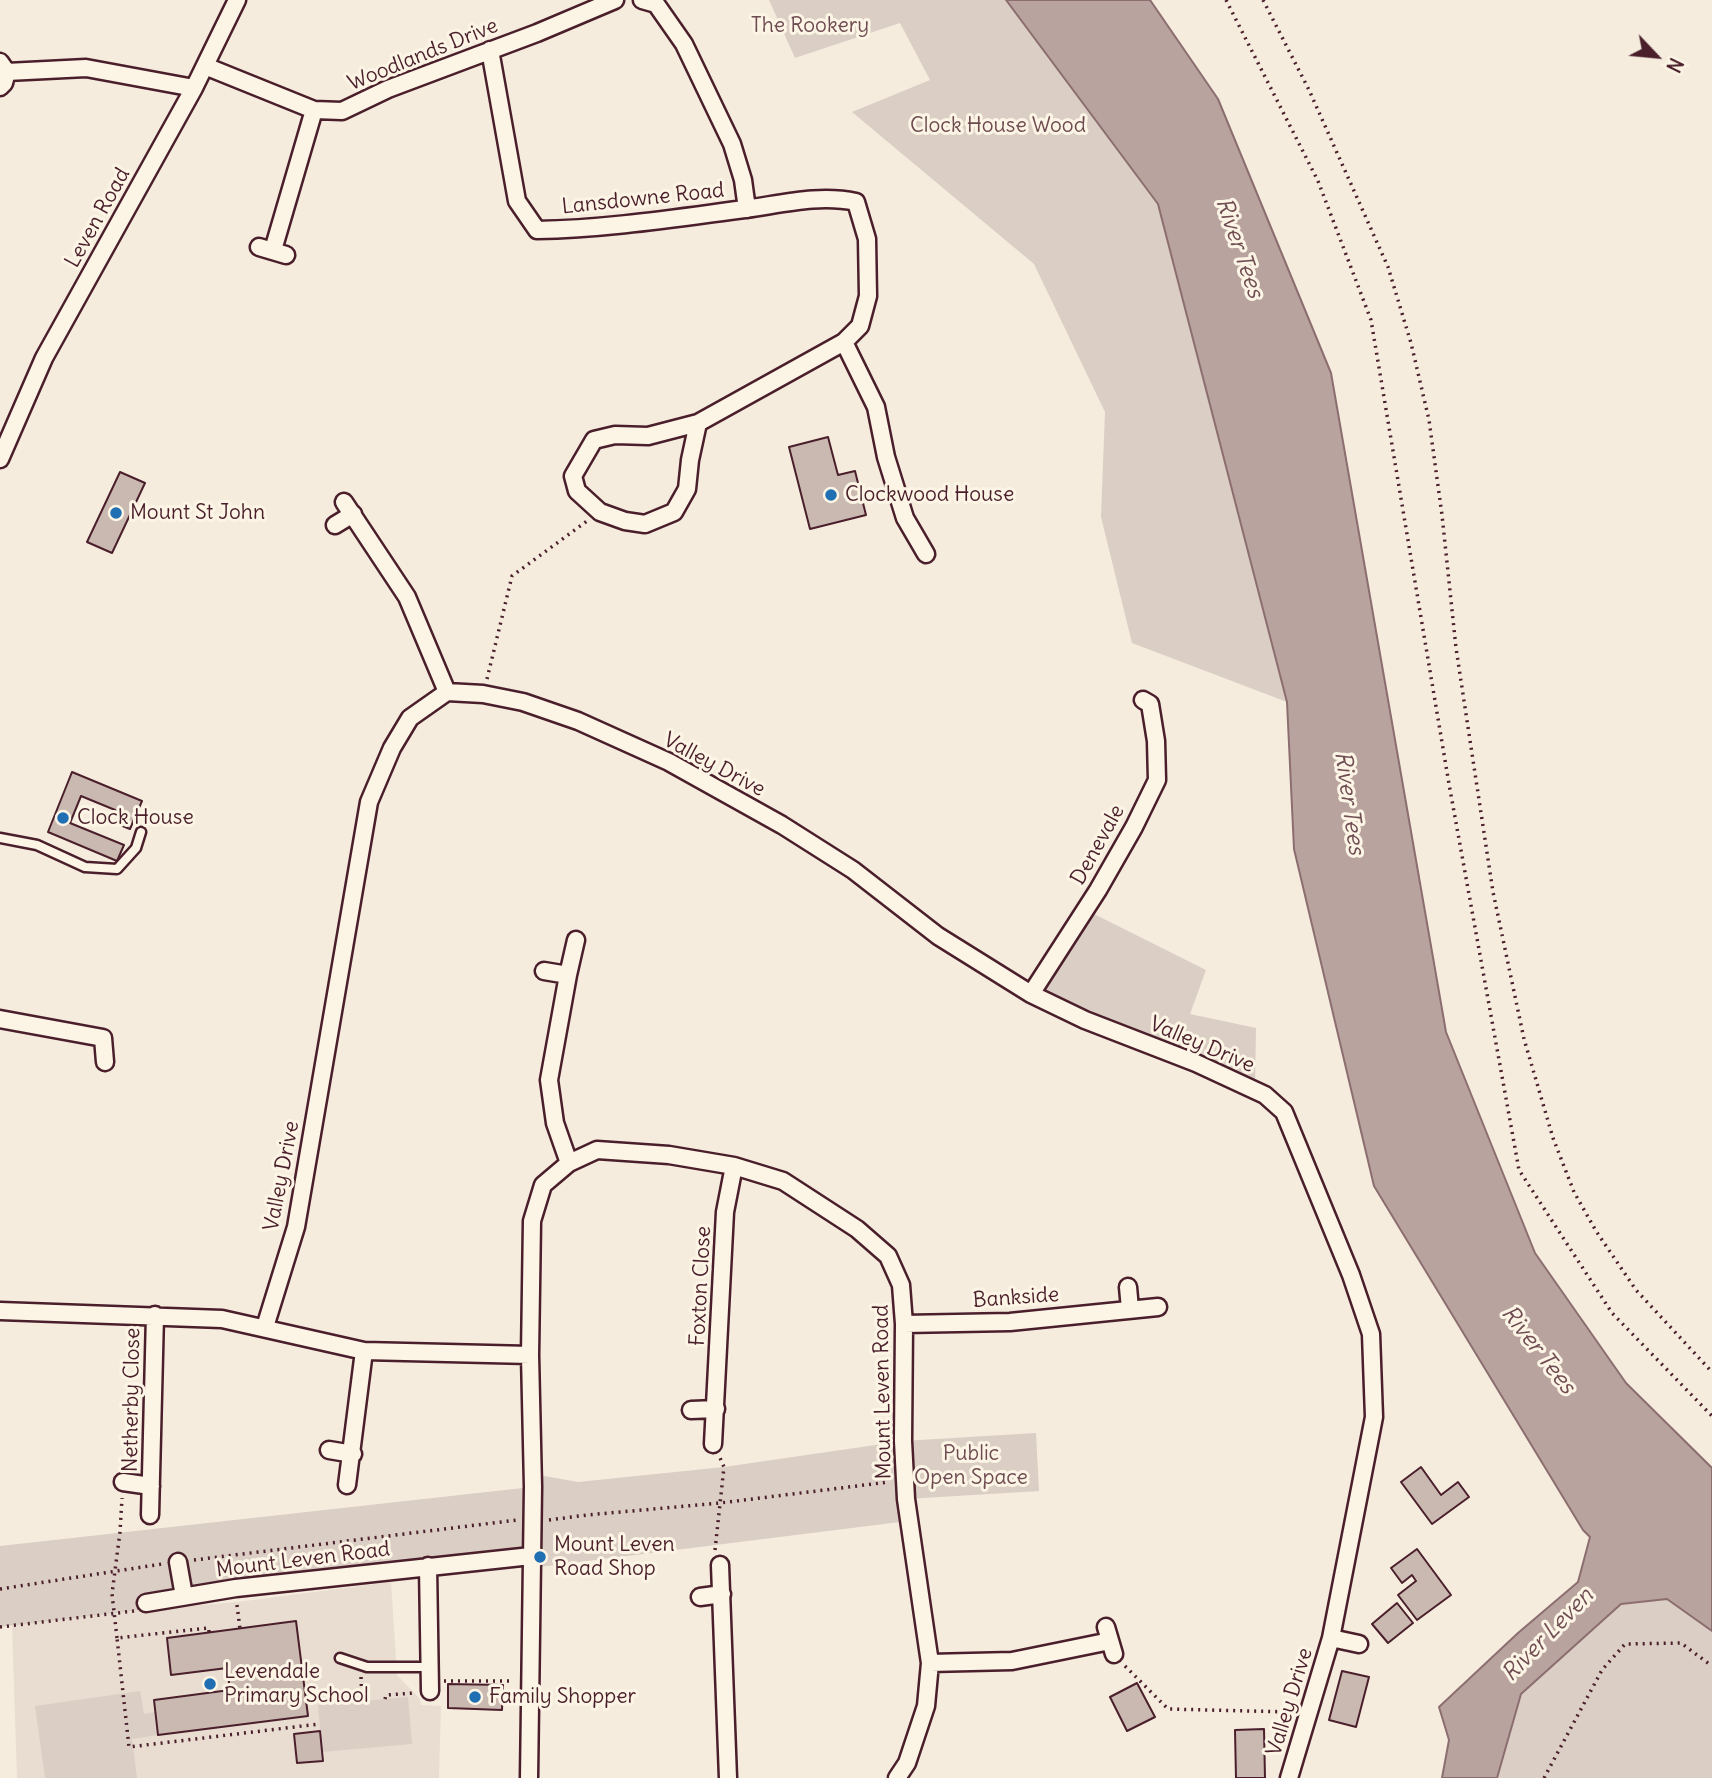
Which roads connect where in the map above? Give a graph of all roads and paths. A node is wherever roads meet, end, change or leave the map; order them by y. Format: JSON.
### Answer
{"nodes":[{"id":1,"x":237,"y":0,"type":"edge"},
{"id":2,"x":615,"y":0,"type":"edge"},
{"id":3,"x":642,"y":0,"type":"edge"},
{"id":4,"x":1226,"y":0,"type":"edge"},
{"id":5,"x":1263,"y":0,"type":"edge"},
{"id":6,"x":490,"y":50,"type":"junction"},
{"id":7,"x":205,"y":66,"type":"junction"},
{"id":8,"x":2,"y":74,"type":"edge"},
{"id":9,"x":194,"y":88,"type":"junction"},
{"id":10,"x":314,"y":110,"type":"junction"},
{"id":11,"x":747,"y":208,"type":"junction"},
{"id":12,"x":273,"y":251,"type":"dead end"},
{"id":13,"x":844,"y":342,"type":"junction"},
{"id":14,"x":698,"y":424,"type":"junction"},
{"id":15,"x":0,"y":459,"type":"edge"},
{"id":16,"x":600,"y":512,"type":"junction"},
{"id":17,"x":335,"y":524,"type":"dead end"},
{"id":18,"x":928,"y":546,"type":"dead end"},
{"id":19,"x":447,"y":692,"type":"junction"},
{"id":20,"x":483,"y":694,"type":"junction"},
{"id":21,"x":1142,"y":704,"type":"dead end"},
{"id":22,"x":141,"y":832,"type":"dead end"},
{"id":23,"x":0,"y":838,"type":"edge"},
{"id":24,"x":576,"y":940,"type":"dead end"},
{"id":25,"x":544,"y":971,"type":"dead end"},
{"id":26,"x":568,"y":975,"type":"junction"},
{"id":27,"x":1031,"y":994,"type":"junction"},
{"id":28,"x":0,"y":1019,"type":"edge"},
{"id":29,"x":105,"y":1062,"type":"dead end"},
{"id":30,"x":569,"y":1163,"type":"junction"},
{"id":31,"x":734,"y":1166,"type":"junction"},
{"id":32,"x":1128,"y":1287,"type":"dead end"},
{"id":33,"x":1158,"y":1307,"type":"dead end"},
{"id":34,"x":1130,"y":1309,"type":"junction"},
{"id":35,"x":0,"y":1311,"type":"edge"},
{"id":36,"x":155,"y":1315,"type":"junction"},
{"id":37,"x":904,"y":1324,"type":"junction"},
{"id":38,"x":265,"y":1327,"type":"junction"},
{"id":39,"x":364,"y":1351,"type":"junction"},
{"id":40,"x":530,"y":1355,"type":"junction"},
{"id":41,"x":1712,"y":1373,"type":"edge"},
{"id":42,"x":716,"y":1409,"type":"junction"},
{"id":43,"x":691,"y":1410,"type":"dead end"},
{"id":44,"x":1712,"y":1416,"type":"edge"},
{"id":45,"x":713,"y":1444,"type":"joint"},
{"id":46,"x":328,"y":1450,"type":"dead end"},
{"id":47,"x":353,"y":1454,"type":"junction"},
{"id":48,"x":905,"y":1480,"type":"junction"},
{"id":49,"x":123,"y":1482,"type":"joint"},
{"id":50,"x":347,"y":1485,"type":"dead end"},
{"id":51,"x":151,"y":1486,"type":"junction"},
{"id":52,"x":720,"y":1503,"type":"junction"},
{"id":53,"x":150,"y":1515,"type":"dead end"},
{"id":54,"x":533,"y":1520,"type":"junction"},
{"id":55,"x":531,"y":1556,"type":"junction"},
{"id":56,"x":178,"y":1562,"type":"junction"},
{"id":57,"x":720,"y":1565,"type":"joint"},
{"id":58,"x":428,"y":1566,"type":"junction"},
{"id":59,"x":114,"y":1571,"type":"junction"},
{"id":60,"x":236,"y":1588,"type":"junction"},
{"id":61,"x":0,"y":1589,"type":"edge"},
{"id":62,"x":722,"y":1594,"type":"junction"},
{"id":63,"x":184,"y":1596,"type":"junction"},
{"id":64,"x":700,"y":1597,"type":"dead end"},
{"id":65,"x":146,"y":1602,"type":"joint"},
{"id":66,"x":115,"y":1613,"type":"junction"},
{"id":67,"x":0,"y":1627,"type":"edge"},
{"id":68,"x":240,"y":1629,"type":"dead end"},
{"id":69,"x":209,"y":1632,"type":"dead end"},
{"id":70,"x":117,"y":1638,"type":"junction"},
{"id":71,"x":1331,"y":1638,"type":"junction"},
{"id":72,"x":1110,"y":1641,"type":"joint"},
{"id":73,"x":1359,"y":1644,"type":"dead end"},
{"id":74,"x":341,"y":1658,"type":"dead end"},
{"id":75,"x":930,"y":1663,"type":"junction"},
{"id":76,"x":360,"y":1664,"type":"junction"},
{"id":77,"x":1712,"y":1666,"type":"edge"},
{"id":78,"x":430,"y":1680,"type":"junction"},
{"id":79,"x":530,"y":1681,"type":"junction"},
{"id":80,"x":386,"y":1699,"type":"dead end"},
{"id":81,"x":362,"y":1701,"type":"dead end"},
{"id":82,"x":1307,"y":1712,"type":"junction"},
{"id":83,"x":319,"y":1724,"type":"dead end"},
{"id":84,"x":529,"y":1778,"type":"edge"},
{"id":85,"x":727,"y":1778,"type":"edge"},
{"id":86,"x":897,"y":1778,"type":"edge"},
{"id":87,"x":1289,"y":1778,"type":"edge"},
{"id":88,"x":1544,"y":1778,"type":"edge"}],
"edges":[{"from":1,"to":7,"type":"street","name":"Leven Road"},
{"from":2,"to":6,"type":"street","name":"Woodlands Drive"},
{"from":3,"to":11,"type":"street"},
{"from":4,"to":44,"type":"path"},
{"from":5,"to":41,"type":"path"},
{"from":6,"to":10,"type":"street","name":"Woodlands Drive"},
{"from":6,"to":11,"type":"street","name":"Lansdowne Road"},
{"from":7,"to":9,"type":"street","name":"Leven Road"},
{"from":7,"to":10,"type":"street","name":"Woodlands Drive"},
{"from":8,"to":9,"type":"street"},
{"from":9,"to":15,"type":"street","name":"Leven Road"},
{"from":10,"to":12,"type":"street"},
{"from":11,"to":13,"type":"street","name":"Lansdowne Road"},
{"from":13,"to":14,"type":"street"},
{"from":13,"to":18,"type":"street"},
{"from":14,"to":16,"type":"street"},
{"from":14,"to":16,"type":"street"},
{"from":16,"to":20,"type":"path"},
{"from":17,"to":19,"type":"street"},
{"from":19,"to":20,"type":"street","name":"Valley Drive"},
{"from":19,"to":38,"type":"street","name":"Valley Drive"},
{"from":20,"to":27,"type":"street","name":"Valley Drive"},
{"from":21,"to":27,"type":"street","name":"Denevale"},
{"from":22,"to":23,"type":"lane"},
{"from":24,"to":26,"type":"street"},
{"from":25,"to":26,"type":"street"},
{"from":26,"to":30,"type":"street"},
{"from":27,"to":71,"type":"street","name":"Valley Drive"},
{"from":28,"to":29,"type":"street"},
{"from":30,"to":31,"type":"street","name":"Mount Leven Road"},
{"from":30,"to":40,"type":"street","name":"Mount Leven Road"},
{"from":31,"to":37,"type":"street","name":"Mount Leven Road"},
{"from":31,"to":42,"type":"street","name":"Foxton Close"},
{"from":32,"to":34,"type":"street"},
{"from":33,"to":34,"type":"street","name":"Bankside"},
{"from":34,"to":37,"type":"street","name":"Bankside"},
{"from":35,"to":36,"type":"street"},
{"from":36,"to":38,"type":"street"},
{"from":36,"to":51,"type":"street","name":"Netherby Close"},
{"from":37,"to":48,"type":"street","name":"Mount Leven Road"},
{"from":38,"to":39,"type":"street"},
{"from":39,"to":40,"type":"street"},
{"from":39,"to":47,"type":"street"},
{"from":40,"to":54,"type":"street","name":"Mount Leven Road"},
{"from":42,"to":43,"type":"street"},
{"from":42,"to":45,"type":"street","name":"Foxton Close"},
{"from":45,"to":52,"type":"path"},
{"from":46,"to":47,"type":"street"},
{"from":47,"to":50,"type":"street"},
{"from":48,"to":52,"type":"path"},
{"from":48,"to":75,"type":"street","name":"Mount Leven Road"},
{"from":49,"to":51,"type":"street","name":"Netherby Close"},
{"from":49,"to":59,"type":"path"},
{"from":51,"to":53,"type":"street","name":"Netherby Close"},
{"from":52,"to":54,"type":"path"},
{"from":52,"to":57,"type":"path"},
{"from":54,"to":55,"type":"street","name":"Mount Leven Road"},
{"from":54,"to":56,"type":"path"},
{"from":55,"to":58,"type":"street","name":"Mount Leven Road"},
{"from":55,"to":79,"type":"street","name":"Mount Leven Road"},
{"from":56,"to":59,"type":"path"},
{"from":56,"to":63,"type":"street"},
{"from":57,"to":62,"type":"street"},
{"from":58,"to":60,"type":"street","name":"Mount Leven Road"},
{"from":58,"to":78,"type":"street"},
{"from":59,"to":61,"type":"path"},
{"from":59,"to":66,"type":"path"},
{"from":60,"to":63,"type":"street","name":"Mount Leven Road"},
{"from":60,"to":68,"type":"path"},
{"from":62,"to":64,"type":"street"},
{"from":62,"to":85,"type":"street"},
{"from":63,"to":65,"type":"street","name":"Mount Leven Road"},
{"from":65,"to":66,"type":"path"},
{"from":66,"to":67,"type":"path"},
{"from":66,"to":70,"type":"path"},
{"from":69,"to":70,"type":"path"},
{"from":70,"to":83,"type":"path"},
{"from":71,"to":73,"type":"street","name":"Valley Drive"},
{"from":71,"to":82,"type":"street","name":"Valley Drive"},
{"from":72,"to":75,"type":"street"},
{"from":72,"to":82,"type":"path"},
{"from":74,"to":76,"type":"lane"},
{"from":75,"to":86,"type":"street","name":"Mount Leven Road"},
{"from":76,"to":78,"type":"lane"},
{"from":76,"to":81,"type":"path"},
{"from":77,"to":88,"type":"path"},
{"from":78,"to":79,"type":"path"},
{"from":78,"to":80,"type":"path"},
{"from":79,"to":84,"type":"street","name":"Mount Leven Road"},
{"from":82,"to":87,"type":"street","name":"Valley Drive"}]}
